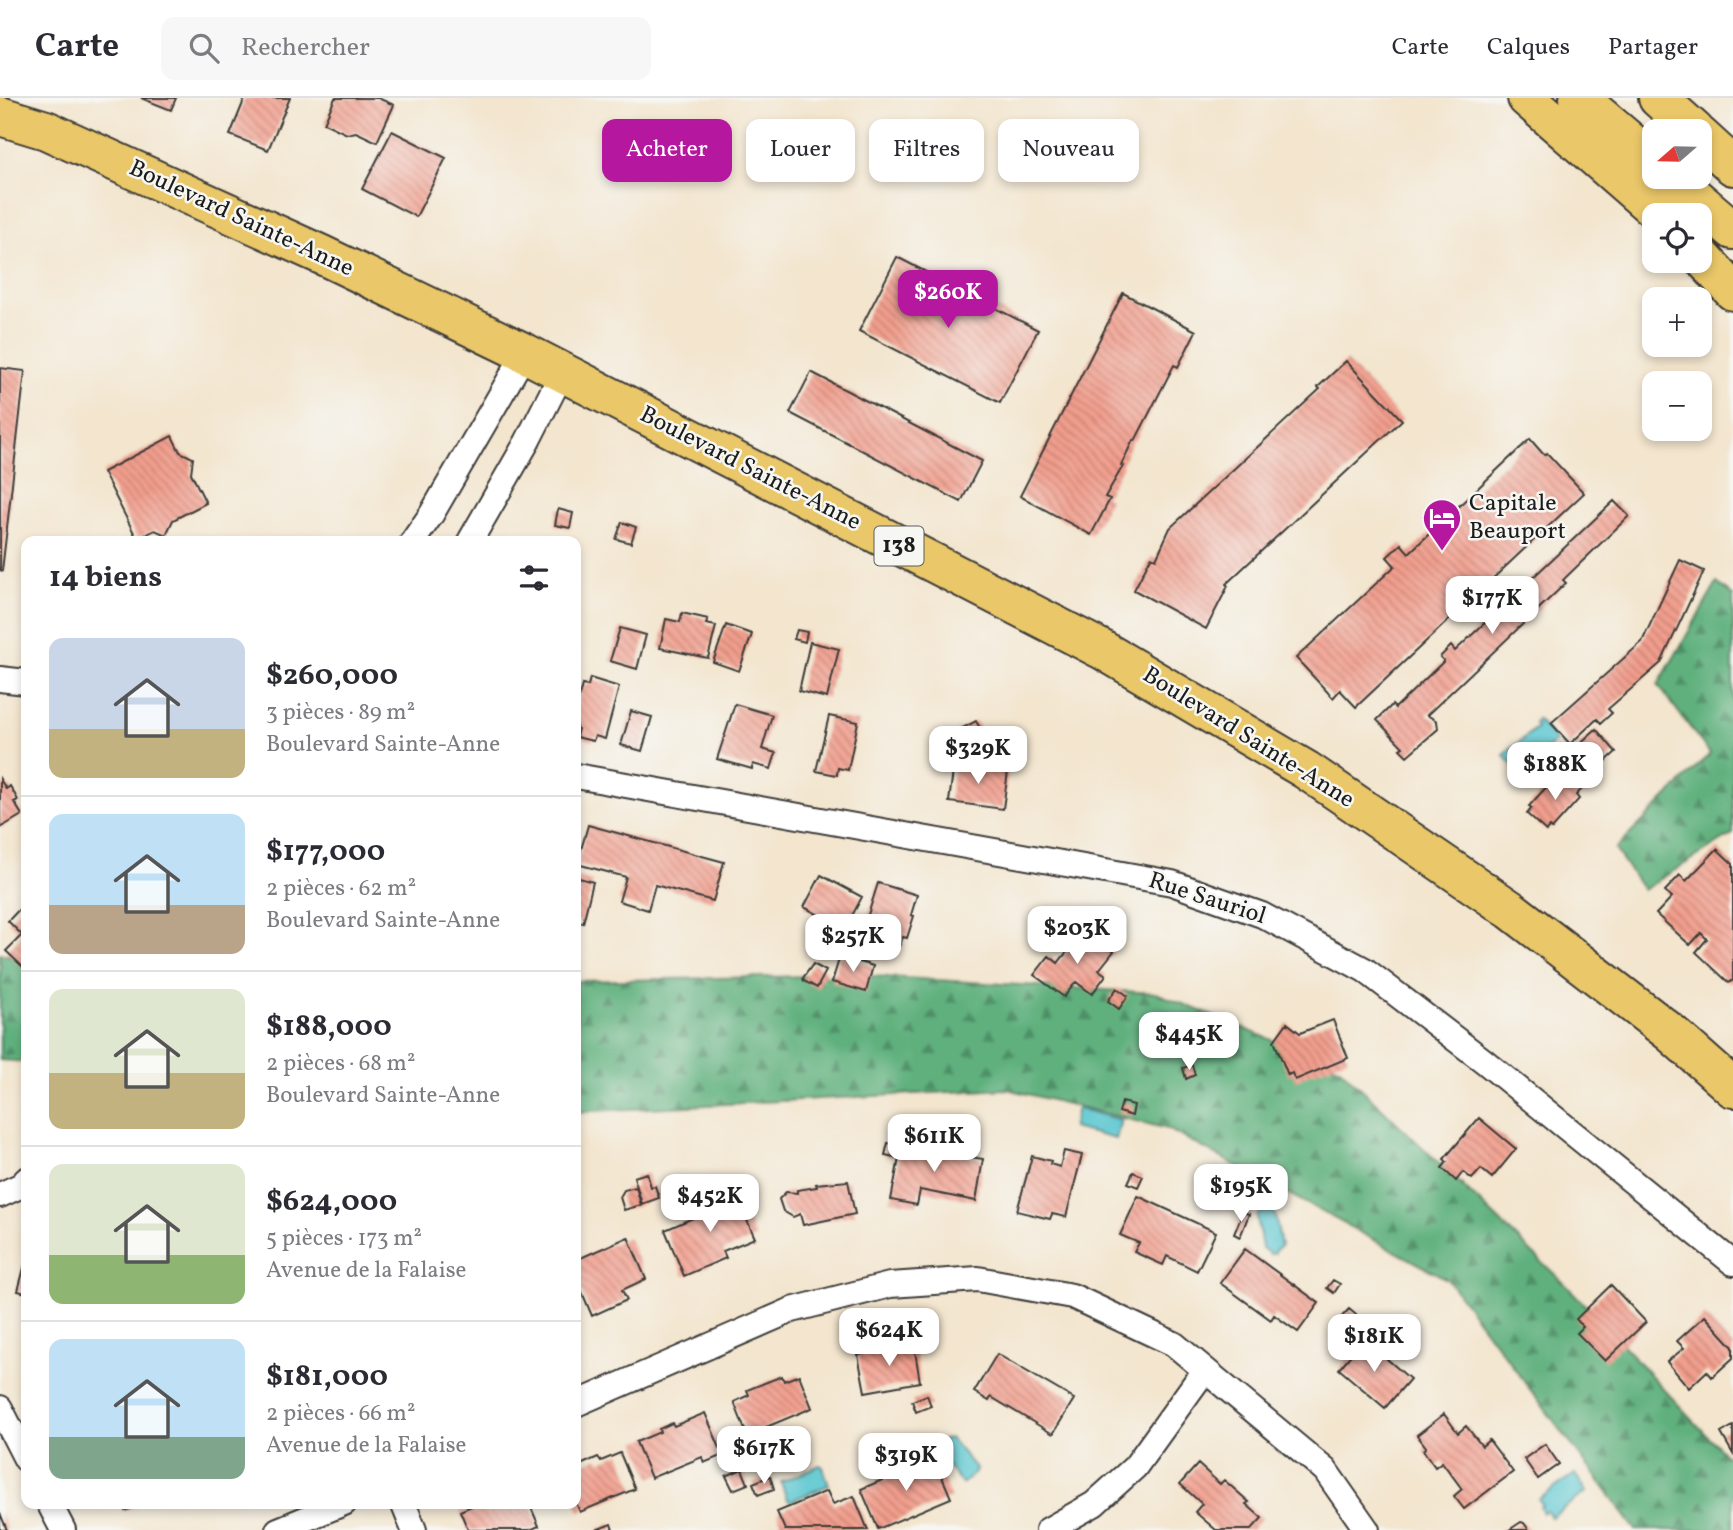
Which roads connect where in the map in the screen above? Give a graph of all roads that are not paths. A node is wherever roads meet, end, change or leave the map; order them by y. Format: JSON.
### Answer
{"nodes":[{"id":1,"x":1527,"y":98,"type":"edge"},
{"id":2,"x":1578,"y":98,"type":"edge"},
{"id":3,"x":1658,"y":98,"type":"edge"},
{"id":4,"x":0,"y":116,"type":"edge"},
{"id":5,"x":1682,"y":119,"type":"edge"},
{"id":6,"x":1712,"y":147,"type":"edge"},
{"id":7,"x":1642,"y":152,"type":"edge"},
{"id":8,"x":1733,"y":166,"type":"edge"},
{"id":9,"x":1685,"y":189,"type":"edge"},
{"id":10,"x":1647,"y":203,"type":"edge"},
{"id":11,"x":1733,"y":230,"type":"edge"},
{"id":12,"x":1712,"y":268,"type":"edge"},
{"id":13,"x":1733,"y":291,"type":"edge"},
{"id":14,"x":525,"y":354,"type":"junction"},
{"id":15,"x":562,"y":373,"type":"junction"},
{"id":16,"x":416,"y":536,"type":"edge"},
{"id":17,"x":473,"y":536,"type":"edge"},
{"id":18,"x":0,"y":679,"type":"edge"},
{"id":19,"x":21,"y":681,"type":"edge"},
{"id":20,"x":581,"y":777,"type":"edge"},
{"id":21,"x":1733,"y":1088,"type":"edge"},
{"id":22,"x":21,"y":1185,"type":"edge"},
{"id":23,"x":0,"y":1195,"type":"edge"},
{"id":24,"x":1733,"y":1264,"type":"edge"},
{"id":25,"x":1204,"y":1371,"type":"junction"},
{"id":26,"x":581,"y":1402,"type":"edge"},
{"id":27,"x":0,"y":1408,"type":"edge"},
{"id":28,"x":21,"y":1449,"type":"edge"},
{"id":29,"x":52,"y":1509,"type":"edge"},
{"id":30,"x":329,"y":1509,"type":"edge"},
{"id":31,"x":405,"y":1509,"type":"edge"},
{"id":32,"x":63,"y":1530,"type":"edge"},
{"id":33,"x":278,"y":1530,"type":"edge"},
{"id":34,"x":414,"y":1530,"type":"edge"},
{"id":35,"x":1048,"y":1530,"type":"edge"},
{"id":36,"x":1367,"y":1530,"type":"edge"}],
"edges":[{"from":1,"to":10,"type":"main road"},
{"from":2,"to":7,"type":"main road"},
{"from":3,"to":5,"type":"main road"},
{"from":4,"to":14,"type":"main road","name":"Boulevard Sainte-Anne","number":"138"},
{"from":6,"to":8,"type":"main road"},
{"from":9,"to":11,"type":"main road"},
{"from":12,"to":13,"type":"main road"},
{"from":14,"to":15,"type":"main road","name":"Boulevard Sainte-Anne","number":"138"},
{"from":14,"to":16,"type":"street"},
{"from":15,"to":17,"type":"street"},
{"from":15,"to":21,"type":"main road","name":"Boulevard Sainte-Anne","number":"138"},
{"from":18,"to":19,"type":"street"},
{"from":20,"to":24,"type":"street","name":"Rue Sauriol"},
{"from":22,"to":23,"type":"street"},
{"from":25,"to":26,"type":"street"},
{"from":25,"to":35,"type":"street"},
{"from":25,"to":36,"type":"street"},
{"from":27,"to":28,"type":"street"},
{"from":29,"to":32,"type":"street"},
{"from":30,"to":33,"type":"street"},
{"from":31,"to":34,"type":"street"}]}
